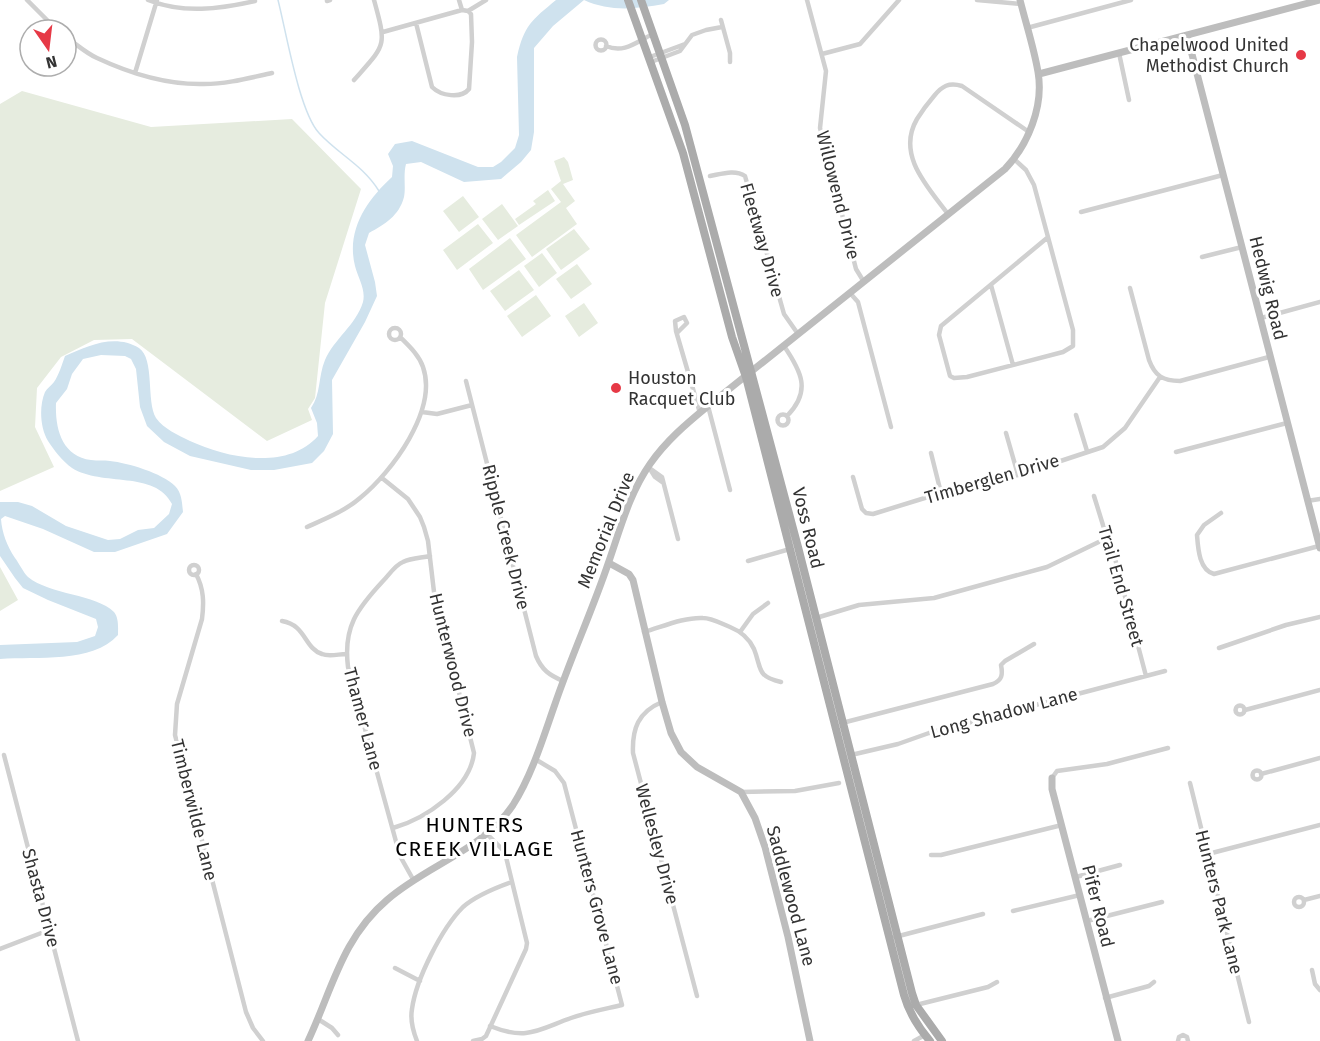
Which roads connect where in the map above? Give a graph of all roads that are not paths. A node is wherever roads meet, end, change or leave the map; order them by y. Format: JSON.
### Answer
{"nodes":[{"id":1,"x":27,"y":0,"type":"edge"},
{"id":2,"x":148,"y":0,"type":"edge"},
{"id":3,"x":374,"y":0,"type":"edge"},
{"id":4,"x":459,"y":0,"type":"edge"},
{"id":5,"x":486,"y":0,"type":"edge"},
{"id":6,"x":628,"y":0,"type":"edge"},
{"id":7,"x":641,"y":0,"type":"edge"},
{"id":8,"x":807,"y":0,"type":"edge"},
{"id":9,"x":899,"y":0,"type":"edge"},
{"id":10,"x":977,"y":0,"type":"edge"},
{"id":11,"x":1131,"y":0,"type":"edge"},
{"id":12,"x":1320,"y":0,"type":"edge"},
{"id":13,"x":255,"y":1,"type":"edge"},
{"id":14,"x":157,"y":2,"type":"edge"},
{"id":15,"x":1021,"y":2,"type":"edge"},
{"id":16,"x":462,"y":10,"type":"junction"},
{"id":17,"x":468,"y":11,"type":"junction"},
{"id":18,"x":45,"y":18,"type":"edge"},
{"id":19,"x":721,"y":20,"type":"dead end"},
{"id":20,"x":416,"y":23,"type":"junction"},
{"id":21,"x":722,"y":27,"type":"junction"},
{"id":22,"x":1028,"y":28,"type":"junction"},
{"id":23,"x":383,"y":32,"type":"junction"},
{"id":24,"x":653,"y":34,"type":"junction"},
{"id":25,"x":1187,"y":35,"type":"junction"},
{"id":26,"x":642,"y":38,"type":"junction"},
{"id":27,"x":78,"y":45,"type":"edge"},
{"id":28,"x":606,"y":46,"type":"dead end"},
{"id":29,"x":1119,"y":53,"type":"junction"},
{"id":30,"x":822,"y":54,"type":"junction"},
{"id":31,"x":660,"y":55,"type":"junction"},
{"id":32,"x":651,"y":59,"type":"junction"},
{"id":33,"x":730,"y":62,"type":"dead end"},
{"id":34,"x":135,"y":73,"type":"junction"},
{"id":35,"x":272,"y":73,"type":"dead end"},
{"id":36,"x":1039,"y":74,"type":"junction"},
{"id":37,"x":354,"y":80,"type":"dead end"},
{"id":38,"x":1129,"y":100,"type":"dead end"},
{"id":39,"x":676,"y":101,"type":"junction"},
{"id":40,"x":667,"y":104,"type":"junction"},
{"id":41,"x":1029,"y":132,"type":"junction"},
{"id":42,"x":1014,"y":159,"type":"junction"},
{"id":43,"x":1223,"y":175,"type":"junction"},
{"id":44,"x":710,"y":176,"type":"dead end"},
{"id":45,"x":706,"y":206,"type":"junction"},
{"id":46,"x":698,"y":208,"type":"junction"},
{"id":47,"x":1082,"y":212,"type":"dead end"},
{"id":48,"x":948,"y":214,"type":"junction"},
{"id":49,"x":1047,"y":238,"type":"junction"},
{"id":50,"x":1242,"y":247,"type":"junction"},
{"id":51,"x":1202,"y":257,"type":"dead end"},
{"id":52,"x":720,"y":259,"type":"junction"},
{"id":53,"x":711,"y":261,"type":"junction"},
{"id":54,"x":864,"y":282,"type":"junction"},
{"id":55,"x":991,"y":285,"type":"junction"},
{"id":56,"x":1130,"y":288,"type":"dead end"},
{"id":57,"x":850,"y":293,"type":"junction"},
{"id":58,"x":1320,"y":302,"type":"edge"},
{"id":59,"x":1261,"y":318,"type":"junction"},
{"id":60,"x":677,"y":333,"type":"dead end"},
{"id":61,"x":798,"y":334,"type":"junction"},
{"id":62,"x":400,"y":337,"type":"dead end"},
{"id":63,"x":784,"y":346,"type":"junction"},
{"id":64,"x":1269,"y":357,"type":"junction"},
{"id":65,"x":1013,"y":365,"type":"junction"},
{"id":66,"x":749,"y":375,"type":"junction"},
{"id":67,"x":1160,"y":377,"type":"junction"},
{"id":68,"x":466,"y":381,"type":"dead end"},
{"id":69,"x":472,"y":405,"type":"junction"},
{"id":70,"x":708,"y":406,"type":"junction"},
{"id":71,"x":422,"y":412,"type":"junction"},
{"id":72,"x":700,"y":412,"type":"junction"},
{"id":73,"x":1076,"y":415,"type":"dead end"},
{"id":74,"x":787,"y":416,"type":"dead end"},
{"id":75,"x":1287,"y":423,"type":"junction"},
{"id":76,"x":891,"y":427,"type":"dead end"},
{"id":77,"x":1006,"y":433,"type":"dead end"},
{"id":78,"x":1087,"y":451,"type":"junction"},
{"id":79,"x":1176,"y":452,"type":"dead end"},
{"id":80,"x":932,"y":453,"type":"dead end"},
{"id":81,"x":648,"y":466,"type":"junction"},
{"id":82,"x":1018,"y":475,"type":"junction"},
{"id":83,"x":853,"y":477,"type":"dead end"},
{"id":84,"x":382,"y":478,"type":"junction"},
{"id":85,"x":730,"y":490,"type":"dead end"},
{"id":86,"x":941,"y":493,"type":"junction"},
{"id":87,"x":1094,"y":496,"type":"dead end"},
{"id":88,"x":1320,"y":499,"type":"edge"},
{"id":89,"x":1307,"y":501,"type":"junction"},
{"id":90,"x":1221,"y":513,"type":"dead end"},
{"id":91,"x":307,"y":527,"type":"dead end"},
{"id":92,"x":1107,"y":538,"type":"junction"},
{"id":93,"x":678,"y":539,"type":"dead end"},
{"id":94,"x":1320,"y":547,"type":"edge"},
{"id":95,"x":794,"y":548,"type":"junction"},
{"id":96,"x":430,"y":556,"type":"junction"},
{"id":97,"x":748,"y":561,"type":"dead end"},
{"id":98,"x":609,"y":563,"type":"junction"},
{"id":99,"x":196,"y":574,"type":"dead end"},
{"id":100,"x":768,"y":603,"type":"dead end"},
{"id":101,"x":1320,"y":617,"type":"edge"},
{"id":102,"x":812,"y":620,"type":"junction"},
{"id":103,"x":282,"y":621,"type":"dead end"},
{"id":104,"x":644,"y":632,"type":"junction"},
{"id":105,"x":740,"y":632,"type":"junction"},
{"id":106,"x":1034,"y":644,"type":"dead end"},
{"id":107,"x":1219,"y":648,"type":"dead end"},
{"id":108,"x":346,"y":654,"type":"junction"},
{"id":109,"x":825,"y":670,"type":"junction"},
{"id":110,"x":1165,"y":671,"type":"dead end"},
{"id":111,"x":1146,"y":676,"type":"junction"},
{"id":112,"x":563,"y":681,"type":"junction"},
{"id":113,"x":781,"y":682,"type":"dead end"},
{"id":114,"x":1320,"y":690,"type":"edge"},
{"id":115,"x":662,"y":702,"type":"junction"},
{"id":116,"x":1245,"y":710,"type":"dead end"},
{"id":117,"x":844,"y":723,"type":"junction"},
{"id":118,"x":834,"y":726,"type":"junction"},
{"id":119,"x":1168,"y":748,"type":"dead end"},
{"id":120,"x":4,"y":755,"type":"dead end"},
{"id":121,"x":852,"y":755,"type":"junction"},
{"id":122,"x":843,"y":758,"type":"junction"},
{"id":123,"x":1320,"y":758,"type":"edge"},
{"id":124,"x":535,"y":759,"type":"junction"},
{"id":125,"x":1261,"y":774,"type":"dead end"},
{"id":126,"x":1052,"y":778,"type":"joint"},
{"id":127,"x":839,"y":783,"type":"dead end"},
{"id":128,"x":1190,"y":783,"type":"dead end"},
{"id":129,"x":741,"y":792,"type":"junction"},
{"id":130,"x":1062,"y":825,"type":"junction"},
{"id":131,"x":1320,"y":825,"type":"edge"},
{"id":132,"x":393,"y":828,"type":"junction"},
{"id":133,"x":866,"y":830,"type":"junction"},
{"id":134,"x":487,"y":834,"type":"junction"},
{"id":135,"x":1208,"y":854,"type":"junction"},
{"id":136,"x":931,"y":855,"type":"dead end"},
{"id":137,"x":1120,"y":865,"type":"dead end"},
{"id":138,"x":1076,"y":877,"type":"junction"},
{"id":139,"x":414,"y":882,"type":"junction"},
{"id":140,"x":512,"y":882,"type":"junction"},
{"id":141,"x":1080,"y":895,"type":"junction"},
{"id":142,"x":1320,"y":896,"type":"edge"},
{"id":143,"x":1304,"y":900,"type":"dead end"},
{"id":144,"x":1162,"y":902,"type":"dead end"},
{"id":145,"x":1013,"y":911,"type":"dead end"},
{"id":146,"x":983,"y":914,"type":"dead end"},
{"id":147,"x":1087,"y":921,"type":"junction"},
{"id":148,"x":49,"y":930,"type":"junction"},
{"id":149,"x":894,"y":937,"type":"junction"},
{"id":150,"x":0,"y":949,"type":"edge"},
{"id":151,"x":395,"y":968,"type":"dead end"},
{"id":152,"x":1312,"y":970,"type":"dead end"},
{"id":153,"x":420,"y":981,"type":"junction"},
{"id":154,"x":997,"y":982,"type":"dead end"},
{"id":155,"x":1154,"y":982,"type":"dead end"},
{"id":156,"x":1320,"y":990,"type":"edge"},
{"id":157,"x":908,"y":994,"type":"junction"},
{"id":158,"x":697,"y":996,"type":"dead end"},
{"id":159,"x":1105,"y":998,"type":"junction"},
{"id":160,"x":916,"y":1005,"type":"junction"},
{"id":161,"x":318,"y":1019,"type":"junction"},
{"id":162,"x":1249,"y":1022,"type":"dead end"},
{"id":163,"x":490,"y":1026,"type":"junction"},
{"id":164,"x":338,"y":1035,"type":"dead end"},
{"id":165,"x":927,"y":1038,"type":"edge"},
{"id":166,"x":78,"y":1041,"type":"edge"},
{"id":167,"x":263,"y":1041,"type":"edge"},
{"id":168,"x":308,"y":1041,"type":"edge"},
{"id":169,"x":417,"y":1041,"type":"edge"},
{"id":170,"x":473,"y":1041,"type":"edge"},
{"id":171,"x":810,"y":1041,"type":"edge"},
{"id":172,"x":914,"y":1041,"type":"edge"},
{"id":173,"x":942,"y":1041,"type":"edge"},
{"id":174,"x":1118,"y":1041,"type":"edge"},
{"id":175,"x":1178,"y":1041,"type":"edge"},
{"id":176,"x":1188,"y":1041,"type":"edge"}],
"edges":[{"from":1,"to":18,"type":"street"},
{"from":2,"to":14,"type":"street"},
{"from":3,"to":23,"type":"street"},
{"from":4,"to":16,"type":"street"},
{"from":5,"to":17,"type":"street"},
{"from":6,"to":26,"type":"main road","name":"Voss Road"},
{"from":7,"to":24,"type":"main road","name":"Voss Road"},
{"from":8,"to":30,"type":"street","name":"Willowend Drive"},
{"from":9,"to":30,"type":"street"},
{"from":10,"to":15,"type":"street"},
{"from":11,"to":22,"type":"street"},
{"from":12,"to":25,"type":"street"},
{"from":13,"to":14,"type":"street"},
{"from":14,"to":34,"type":"street"},
{"from":15,"to":22,"type":"street","name":"Memorial Drive"},
{"from":16,"to":17,"type":"street"},
{"from":16,"to":20,"type":"street"},
{"from":17,"to":20,"type":"street"},
{"from":19,"to":21,"type":"street"},
{"from":20,"to":23,"type":"street"},
{"from":21,"to":31,"type":"street"},
{"from":21,"to":33,"type":"street"},
{"from":22,"to":36,"type":"street","name":"Memorial Drive"},
{"from":23,"to":37,"type":"street"},
{"from":24,"to":26,"type":"street"},
{"from":24,"to":31,"type":"main road","name":"Voss Road"},
{"from":25,"to":29,"type":"street"},
{"from":25,"to":43,"type":"street","name":"Hedwig Road"},
{"from":26,"to":28,"type":"street"},
{"from":26,"to":32,"type":"main road","name":"Voss Road"},
{"from":27,"to":34,"type":"street"},
{"from":29,"to":36,"type":"street"},
{"from":29,"to":38,"type":"street"},
{"from":30,"to":54,"type":"street","name":"Willowend Drive"},
{"from":31,"to":32,"type":"street"},
{"from":31,"to":39,"type":"main road","name":"Voss Road"},
{"from":32,"to":40,"type":"main road","name":"Voss Road"},
{"from":34,"to":35,"type":"street"},
{"from":36,"to":41,"type":"street","name":"Memorial Drive"},
{"from":39,"to":40,"type":"main road"},
{"from":39,"to":45,"type":"main road","name":"Voss Road"},
{"from":40,"to":46,"type":"main road","name":"Voss Road"},
{"from":41,"to":42,"type":"street","name":"Memorial Drive"},
{"from":41,"to":48,"type":"street"},
{"from":42,"to":48,"type":"street","name":"Memorial Drive"},
{"from":42,"to":49,"type":"street"},
{"from":43,"to":47,"type":"street"},
{"from":43,"to":50,"type":"street","name":"Hedwig Road"},
{"from":44,"to":61,"type":"street","name":"Fleetway Drive"},
{"from":45,"to":46,"type":"main road"},
{"from":45,"to":52,"type":"main road","name":"Voss Road"},
{"from":46,"to":53,"type":"main road","name":"Voss Road"},
{"from":48,"to":54,"type":"street","name":"Memorial Drive"},
{"from":49,"to":55,"type":"street"},
{"from":49,"to":65,"type":"street"},
{"from":50,"to":51,"type":"street"},
{"from":50,"to":59,"type":"street","name":"Hedwig Road"},
{"from":52,"to":53,"type":"main road"},
{"from":52,"to":66,"type":"main road","name":"Voss Road"},
{"from":53,"to":66,"type":"main road","name":"Voss Road"},
{"from":54,"to":57,"type":"street","name":"Memorial Drive"},
{"from":55,"to":65,"type":"street"},
{"from":55,"to":65,"type":"street"},
{"from":56,"to":67,"type":"street"},
{"from":57,"to":61,"type":"street","name":"Memorial Drive"},
{"from":57,"to":76,"type":"street"},
{"from":58,"to":59,"type":"street"},
{"from":59,"to":64,"type":"street","name":"Hedwig Road"},
{"from":60,"to":72,"type":"street"},
{"from":61,"to":63,"type":"street","name":"Memorial Drive"},
{"from":62,"to":71,"type":"street"},
{"from":63,"to":66,"type":"street","name":"Memorial Drive"},
{"from":63,"to":74,"type":"street"},
{"from":64,"to":67,"type":"street"},
{"from":64,"to":75,"type":"street","name":"Hedwig Road"},
{"from":66,"to":70,"type":"street","name":"Memorial Drive"},
{"from":66,"to":95,"type":"main road","name":"Voss Road"},
{"from":67,"to":78,"type":"street","name":"Timberglen Drive"},
{"from":68,"to":69,"type":"street","name":"Ripple Creek Drive"},
{"from":69,"to":71,"type":"street"},
{"from":69,"to":112,"type":"street","name":"Ripple Creek Drive"},
{"from":70,"to":72,"type":"street","name":"Memorial Drive"},
{"from":70,"to":85,"type":"street"},
{"from":71,"to":84,"type":"street"},
{"from":72,"to":81,"type":"street","name":"Memorial Drive"},
{"from":73,"to":78,"type":"street"},
{"from":75,"to":79,"type":"street"},
{"from":75,"to":89,"type":"street","name":"Hedwig Road"},
{"from":77,"to":82,"type":"street"},
{"from":78,"to":82,"type":"street","name":"Timberglen Drive"},
{"from":80,"to":86,"type":"street"},
{"from":81,"to":93,"type":"street"},
{"from":81,"to":98,"type":"street","name":"Memorial Drive"},
{"from":82,"to":86,"type":"street","name":"Timberglen Drive"},
{"from":83,"to":86,"type":"street","name":"Timberglen Drive"},
{"from":84,"to":91,"type":"street"},
{"from":84,"to":96,"type":"street","name":"Hunterwood Drive"},
{"from":87,"to":92,"type":"street","name":"Trail End Street"},
{"from":88,"to":89,"type":"street"},
{"from":89,"to":94,"type":"street","name":"Hedwig Road"},
{"from":90,"to":94,"type":"street"},
{"from":92,"to":102,"type":"street"},
{"from":92,"to":111,"type":"street","name":"Trail End Street"},
{"from":95,"to":97,"type":"street"},
{"from":95,"to":102,"type":"main road","name":"Voss Road"},
{"from":96,"to":108,"type":"street","name":"Thamer Lane"},
{"from":96,"to":132,"type":"street","name":"Hunterwood Drive"},
{"from":98,"to":104,"type":"street"},
{"from":98,"to":112,"type":"street","name":"Memorial Drive"},
{"from":99,"to":167,"type":"street","name":"Timberwilde Lane"},
{"from":100,"to":105,"type":"street"},
{"from":101,"to":107,"type":"street"},
{"from":102,"to":109,"type":"main road","name":"Voss Road"},
{"from":103,"to":108,"type":"street"},
{"from":104,"to":105,"type":"street"},
{"from":104,"to":115,"type":"street"},
{"from":105,"to":113,"type":"street"},
{"from":106,"to":117,"type":"street"},
{"from":108,"to":132,"type":"street","name":"Thamer Lane"},
{"from":109,"to":117,"type":"main road","name":"Voss Road"},
{"from":109,"to":118,"type":"main road","name":"Voss Road"},
{"from":110,"to":111,"type":"street","name":"Long Shadow Lane"},
{"from":111,"to":121,"type":"street","name":"Long Shadow Lane"},
{"from":112,"to":124,"type":"street","name":"Memorial Drive"},
{"from":114,"to":116,"type":"street"},
{"from":115,"to":129,"type":"street"},
{"from":115,"to":158,"type":"street","name":"Wellesley Drive"},
{"from":117,"to":118,"type":"street"},
{"from":117,"to":121,"type":"main road","name":"Voss Road"},
{"from":118,"to":122,"type":"main road","name":"Voss Road"},
{"from":119,"to":126,"type":"street"},
{"from":120,"to":148,"type":"street","name":"Shasta Drive"},
{"from":121,"to":122,"type":"street","name":"Long Shadow Lane"},
{"from":121,"to":133,"type":"main road","name":"Voss Road"},
{"from":122,"to":133,"type":"main road","name":"Voss Road"},
{"from":123,"to":125,"type":"street"},
{"from":124,"to":134,"type":"street","name":"Memorial Drive"},
{"from":124,"to":163,"type":"street","name":"Hunters Grove Lane"},
{"from":126,"to":130,"type":"street","name":"Pifer Road"},
{"from":127,"to":129,"type":"street"},
{"from":128,"to":135,"type":"street","name":"Hunters Park Lane"},
{"from":129,"to":171,"type":"street","name":"Saddlewood Lane"},
{"from":130,"to":136,"type":"street"},
{"from":130,"to":138,"type":"street","name":"Pifer Road"},
{"from":131,"to":135,"type":"street"},
{"from":132,"to":139,"type":"street","name":"Thamer Lane"},
{"from":133,"to":149,"type":"main road","name":"Voss Road"},
{"from":134,"to":139,"type":"street","name":"Memorial Drive"},
{"from":134,"to":140,"type":"street"},
{"from":135,"to":162,"type":"street","name":"Hunters Park Lane"},
{"from":137,"to":138,"type":"street"},
{"from":138,"to":141,"type":"street","name":"Pifer Road"},
{"from":139,"to":161,"type":"street","name":"Memorial Drive"},
{"from":140,"to":153,"type":"street"},
{"from":140,"to":163,"type":"street"},
{"from":141,"to":145,"type":"street"},
{"from":141,"to":147,"type":"street","name":"Pifer Road"},
{"from":142,"to":143,"type":"street"},
{"from":144,"to":147,"type":"street"},
{"from":146,"to":149,"type":"street"},
{"from":147,"to":159,"type":"street","name":"Pifer Road"},
{"from":148,"to":150,"type":"street"},
{"from":148,"to":166,"type":"street","name":"Shasta Drive"},
{"from":149,"to":157,"type":"main road","name":"Voss Road"},
{"from":151,"to":153,"type":"street"},
{"from":152,"to":156,"type":"street"},
{"from":153,"to":169,"type":"street"},
{"from":154,"to":160,"type":"street"},
{"from":155,"to":159,"type":"street"},
{"from":157,"to":160,"type":"main road","name":"Voss Road"},
{"from":157,"to":165,"type":"main road","name":"Voss Road"},
{"from":159,"to":174,"type":"street","name":"Pifer Road"},
{"from":160,"to":173,"type":"main road","name":"Voss Road"},
{"from":161,"to":164,"type":"street"},
{"from":161,"to":168,"type":"street","name":"Memorial Drive"},
{"from":163,"to":170,"type":"street"},
{"from":165,"to":172,"type":"street"},
{"from":175,"to":176,"type":"street"}]}
